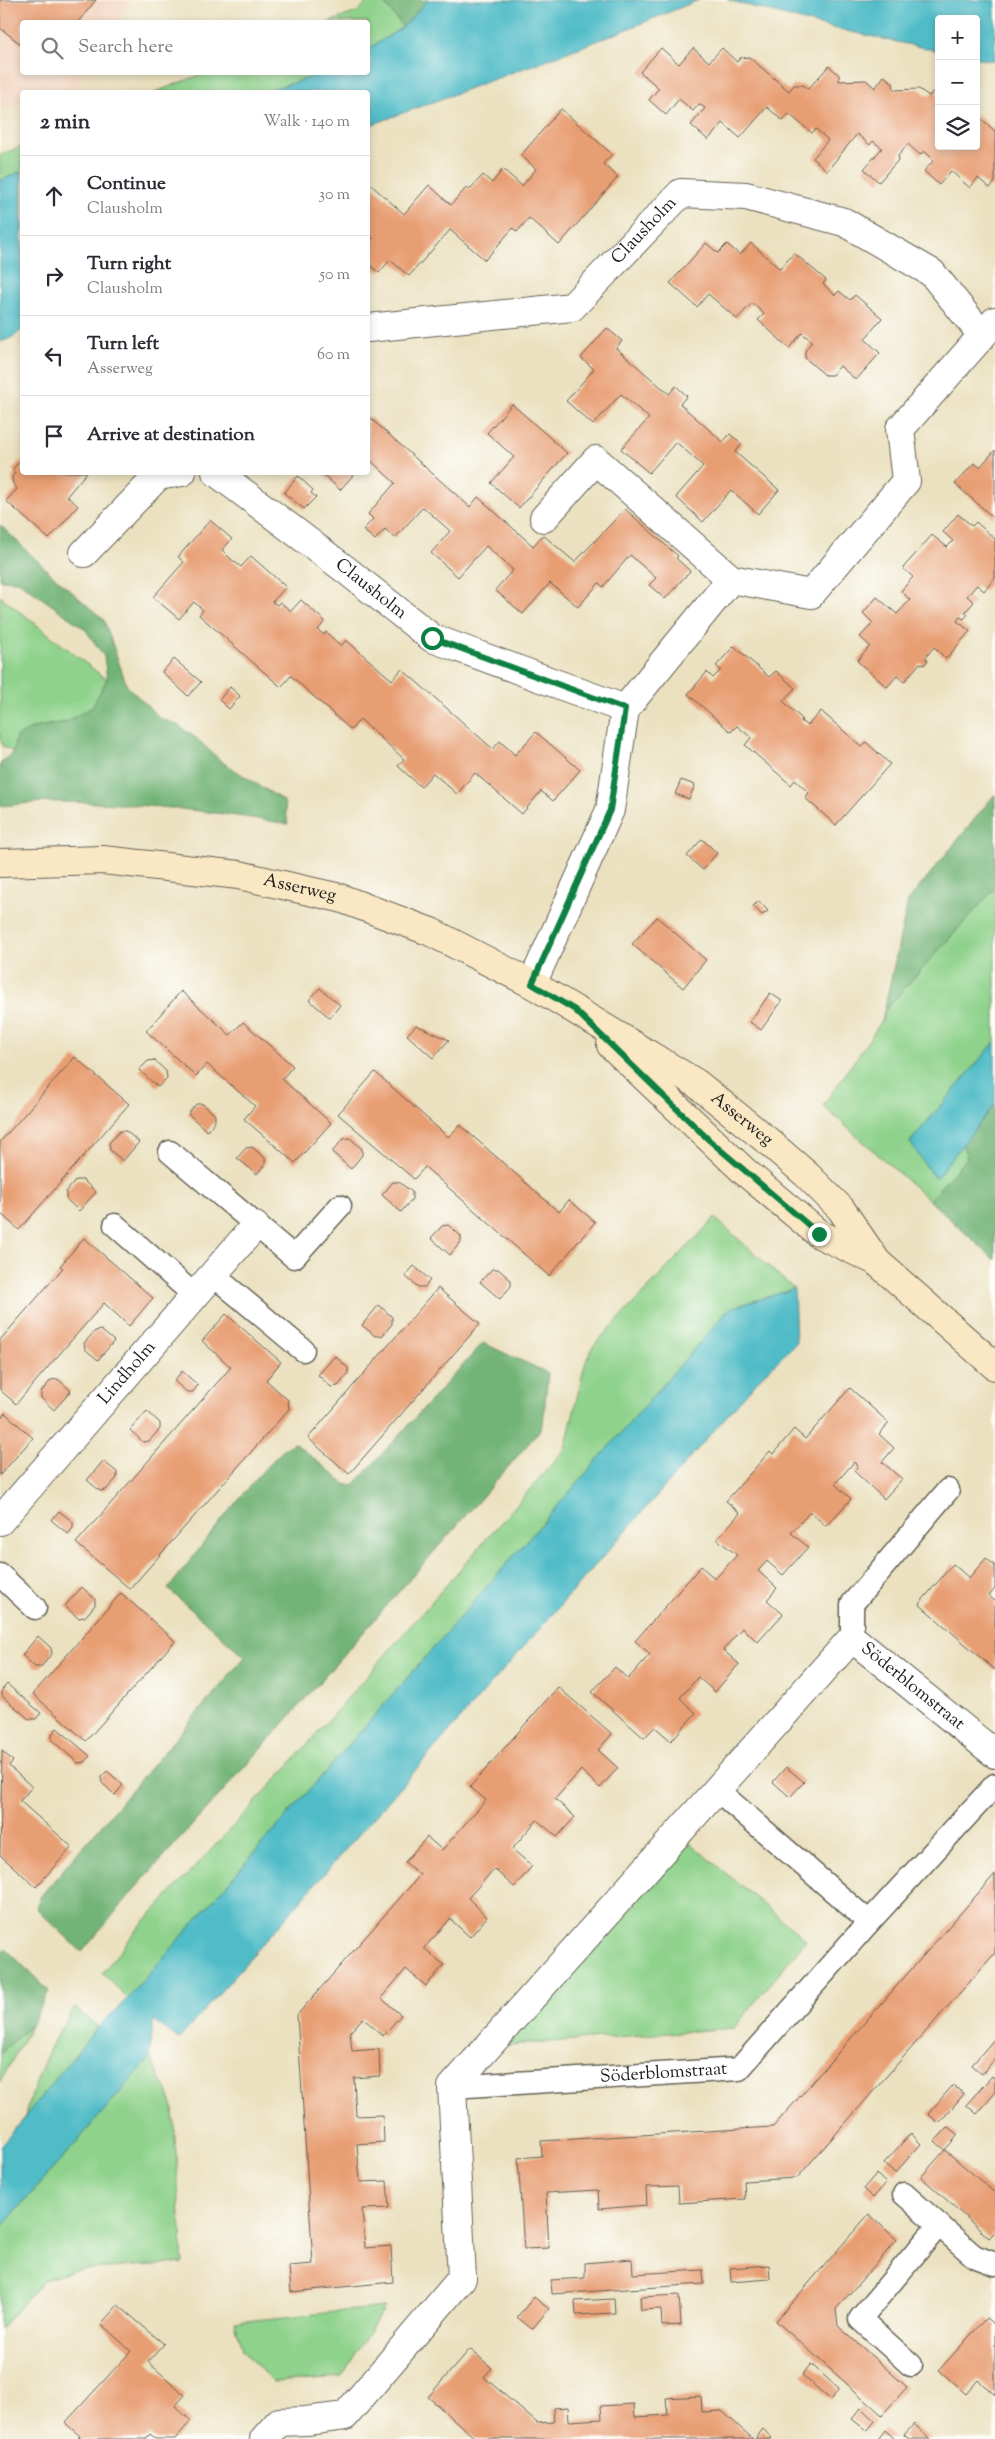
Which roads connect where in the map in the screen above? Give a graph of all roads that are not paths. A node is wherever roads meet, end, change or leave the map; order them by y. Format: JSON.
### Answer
{"nodes":[{"id":1,"x":370,"y":328,"type":"edge"},
{"id":2,"x":989,"y":328,"type":"edge"},
{"id":3,"x":164,"y":475,"type":"edge"},
{"id":4,"x":220,"y":475,"type":"edge"},
{"id":5,"x":544,"y":518,"type":"dead end"},
{"id":6,"x":84,"y":553,"type":"dead end"},
{"id":7,"x":731,"y":579,"type":"junction"},
{"id":8,"x":625,"y":709,"type":"junction"},
{"id":9,"x":0,"y":863,"type":"edge"},
{"id":10,"x":532,"y":984,"type":"junction"},
{"id":11,"x":575,"y":1010,"type":"junction"},
{"id":12,"x":170,"y":1152,"type":"dead end"},
{"id":13,"x":340,"y":1206,"type":"dead end"},
{"id":14,"x":115,"y":1225,"type":"dead end"},
{"id":15,"x":254,"y":1226,"type":"junction"},
{"id":16,"x":877,"y":1262,"type":"junction"},
{"id":17,"x":212,"y":1274,"type":"junction"},
{"id":18,"x":194,"y":1295,"type":"junction"},
{"id":19,"x":303,"y":1350,"type":"dead end"},
{"id":20,"x":995,"y":1366,"type":"edge"},
{"id":21,"x":948,"y":1490,"type":"dead end"},
{"id":22,"x":0,"y":1521,"type":"edge"},
{"id":23,"x":0,"y":1575,"type":"edge"},
{"id":24,"x":35,"y":1608,"type":"dead end"},
{"id":25,"x":852,"y":1638,"type":"junction"},
{"id":26,"x":995,"y":1754,"type":"edge"},
{"id":27,"x":995,"y":1786,"type":"edge"},
{"id":28,"x":716,"y":1788,"type":"junction"},
{"id":29,"x":869,"y":1922,"type":"junction"},
{"id":30,"x":452,"y":2087,"type":"junction"},
{"id":31,"x":904,"y":2194,"type":"dead end"},
{"id":32,"x":939,"y":2225,"type":"junction"},
{"id":33,"x":995,"y":2264,"type":"edge"},
{"id":34,"x":911,"y":2365,"type":"dead end"},
{"id":35,"x":306,"y":2430,"type":"edge"},
{"id":36,"x":264,"y":2439,"type":"edge"}],
"edges":[{"from":1,"to":2,"type":"street","name":"Clausholm"},
{"from":2,"to":7,"type":"street","name":"Clausholm"},
{"from":3,"to":6,"type":"street"},
{"from":4,"to":8,"type":"street","name":"Clausholm"},
{"from":5,"to":7,"type":"street"},
{"from":7,"to":8,"type":"street"},
{"from":8,"to":10,"type":"street"},
{"from":9,"to":10,"type":"street","name":"Asserweg"},
{"from":10,"to":11,"type":"street","name":"Asserweg"},
{"from":11,"to":16,"type":"street","name":"Asserweg"},
{"from":11,"to":16,"type":"street","name":"Asserweg"},
{"from":12,"to":15,"type":"lane"},
{"from":13,"to":15,"type":"lane"},
{"from":14,"to":18,"type":"lane"},
{"from":15,"to":17,"type":"street","name":"Lindholm"},
{"from":16,"to":20,"type":"street","name":"Asserweg"},
{"from":17,"to":18,"type":"street","name":"Lindholm"},
{"from":17,"to":19,"type":"lane"},
{"from":18,"to":22,"type":"street","name":"Lindholm"},
{"from":21,"to":25,"type":"lane","name":"Söderblomstraat"},
{"from":23,"to":24,"type":"lane"},
{"from":25,"to":26,"type":"street","name":"Söderblomstraat"},
{"from":25,"to":28,"type":"street","name":"Söderblomstraat"},
{"from":27,"to":29,"type":"lane","name":"Söderblomstraat"},
{"from":28,"to":29,"type":"lane"},
{"from":28,"to":30,"type":"street","name":"Söderblomstraat"},
{"from":29,"to":30,"type":"lane","name":"Söderblomstraat"},
{"from":30,"to":35,"type":"street"},
{"from":31,"to":32,"type":"lane"},
{"from":32,"to":33,"type":"lane"},
{"from":32,"to":34,"type":"lane"},
{"from":35,"to":36,"type":"street"}]}
